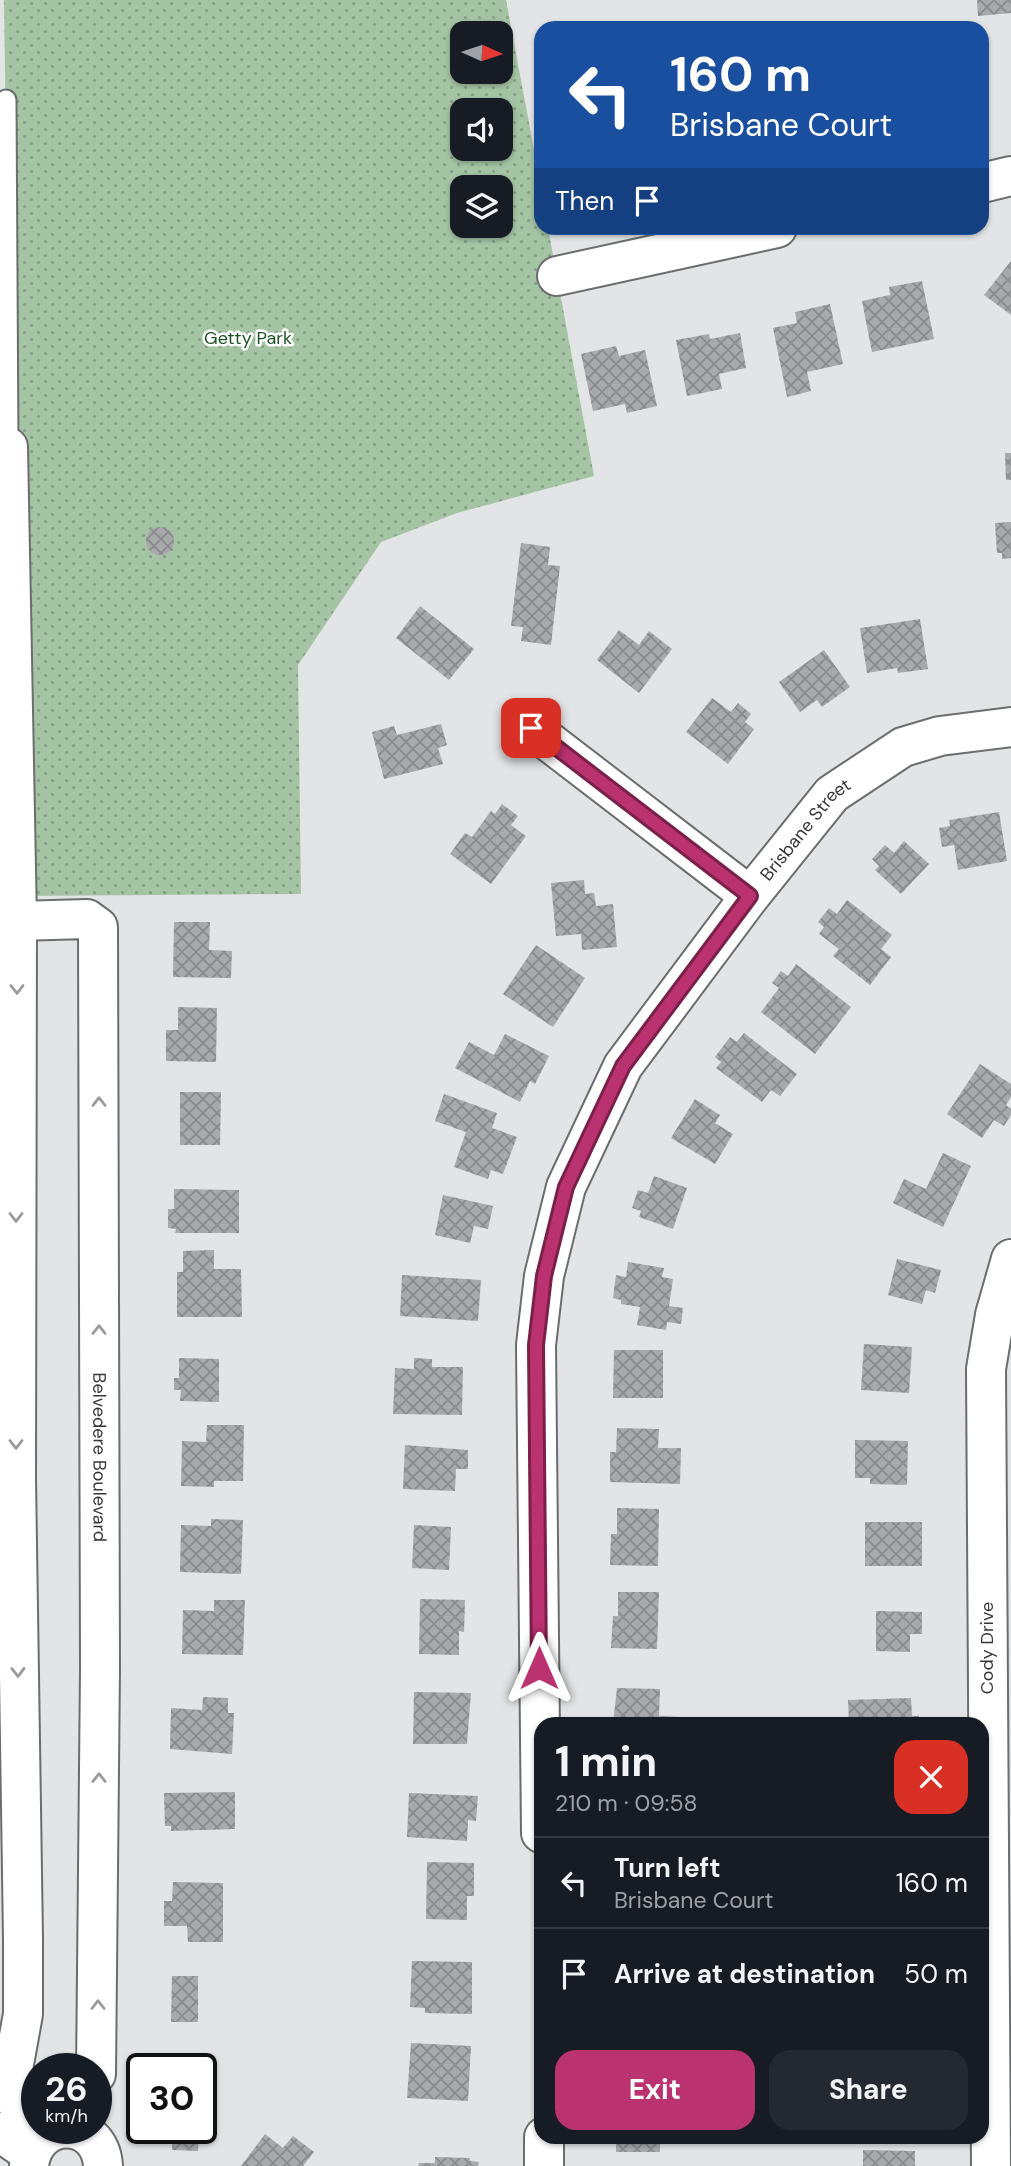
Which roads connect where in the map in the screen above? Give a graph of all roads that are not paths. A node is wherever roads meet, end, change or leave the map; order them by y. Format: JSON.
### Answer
{"nodes":[{"id":1,"x":6,"y":100,"type":"dead end"},
{"id":2,"x":1011,"y":176,"type":"edge"},
{"id":3,"x":989,"y":181,"type":"edge"},
{"id":4,"x":745,"y":235,"type":"edge"},
{"id":5,"x":557,"y":276,"type":"dead end"},
{"id":6,"x":4,"y":448,"type":"edge"},
{"id":7,"x":1011,"y":727,"type":"edge"},
{"id":8,"x":531,"y":728,"type":"dead end"},
{"id":9,"x":750,"y":896,"type":"junction"},
{"id":10,"x":17,"y":921,"type":"junction"},
{"id":11,"x":1011,"y":1259,"type":"edge"},
{"id":12,"x":999,"y":1698,"type":"edge"},
{"id":13,"x":540,"y":1717,"type":"edge"},
{"id":14,"x":96,"y":2053,"type":"edge"},
{"id":15,"x":544,"y":2144,"type":"edge"},
{"id":16,"x":24,"y":2148,"type":"edge"},
{"id":17,"x":100,"y":2149,"type":"edge"},
{"id":18,"x":544,"y":2166,"type":"edge"},
{"id":19,"x":991,"y":2166,"type":"edge"}],
"edges":[{"from":1,"to":6,"type":"lane"},
{"from":2,"to":3,"type":"street"},
{"from":4,"to":5,"type":"street"},
{"from":6,"to":10,"type":"street"},
{"from":7,"to":9,"type":"street","name":"Brisbane Street"},
{"from":8,"to":9,"type":"street"},
{"from":9,"to":13,"type":"street","name":"Brisbane Street"},
{"from":14,"to":10,"type":"street","name":"Belvedere Boulevard","one_way":true},
{"from":10,"to":16,"type":"street","one_way":true},
{"from":11,"to":12,"type":"street","name":"Cody Drive"},
{"from":12,"to":19,"type":"street","name":"Cody Drive"},
{"from":15,"to":18,"type":"street"},
{"from":16,"to":17,"type":"street"}]}
